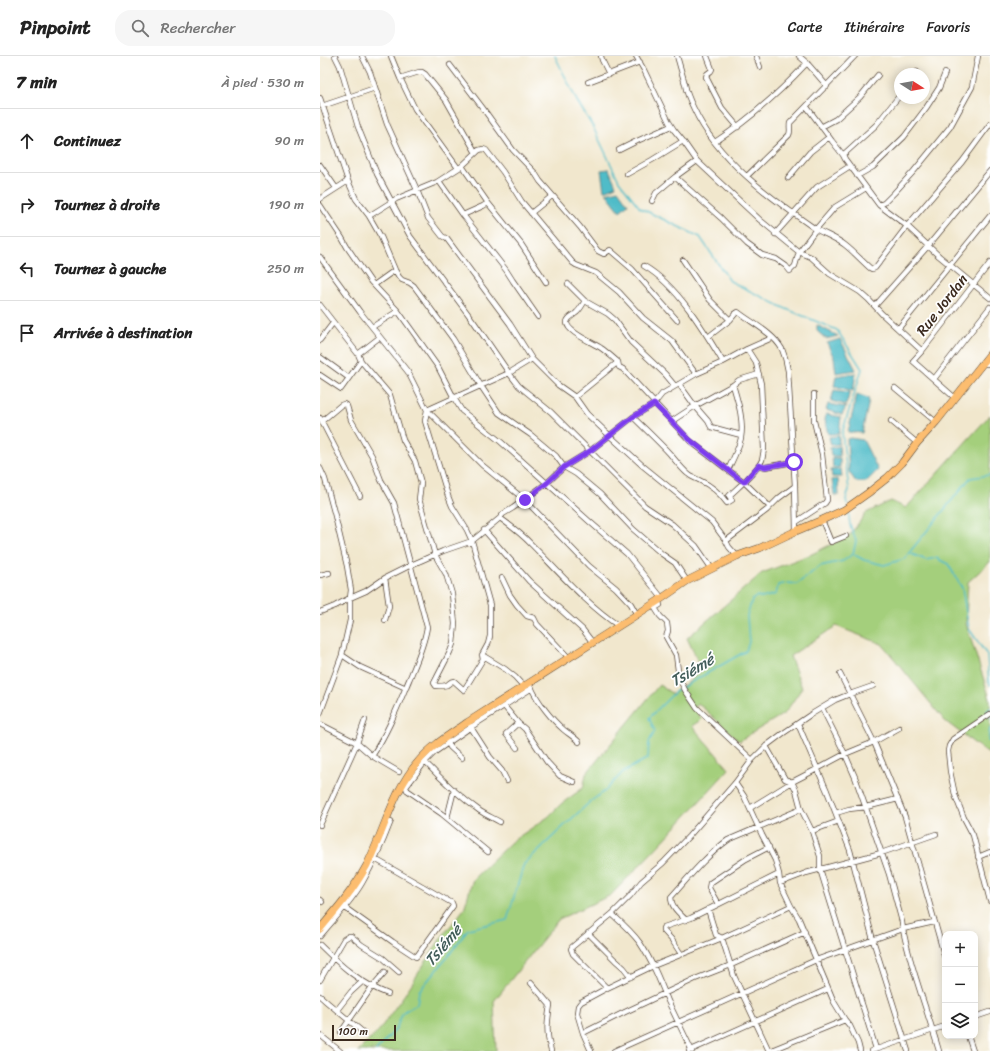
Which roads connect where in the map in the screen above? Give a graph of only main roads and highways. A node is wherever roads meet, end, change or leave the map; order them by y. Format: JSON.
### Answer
{"nodes":[{"id":1,"x":990,"y":354,"type":"edge"},
{"id":2,"x":320,"y":929,"type":"edge"}],
"edges":[{"from":1,"to":2,"type":"main road"}]}
